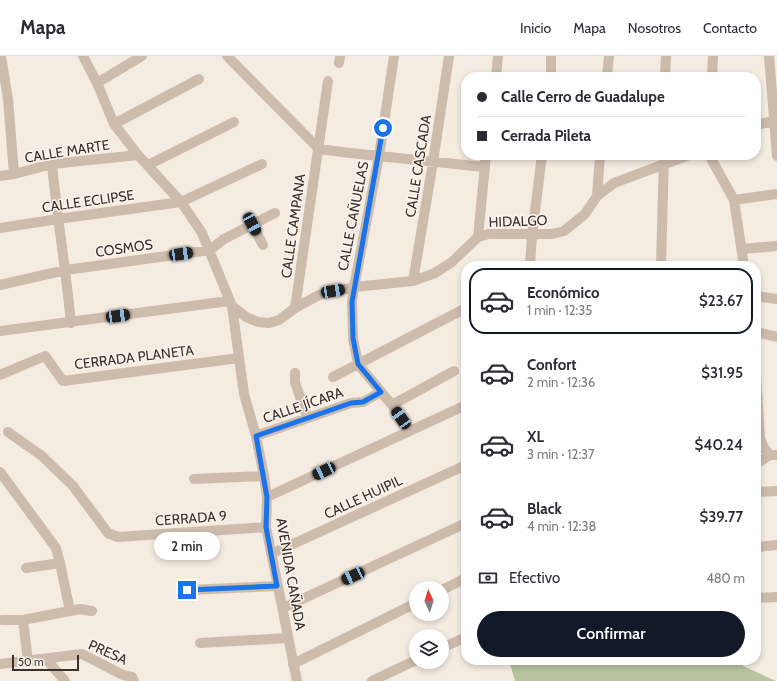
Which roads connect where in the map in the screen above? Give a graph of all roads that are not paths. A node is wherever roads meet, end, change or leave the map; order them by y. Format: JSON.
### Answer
{"nodes":[{"id":1,"x":1,"y":56,"type":"edge"},
{"id":2,"x":83,"y":56,"type":"edge"},
{"id":3,"x":142,"y":56,"type":"edge"},
{"id":4,"x":227,"y":56,"type":"edge"},
{"id":5,"x":394,"y":56,"type":"edge"},
{"id":6,"x":449,"y":56,"type":"edge"},
{"id":7,"x":498,"y":56,"type":"edge"},
{"id":8,"x":551,"y":56,"type":"edge"},
{"id":9,"x":609,"y":56,"type":"edge"},
{"id":10,"x":666,"y":56,"type":"edge"},
{"id":11,"x":713,"y":56,"type":"edge"},
{"id":12,"x":769,"y":56,"type":"edge"},
{"id":13,"x":496,"y":72,"type":"edge"},
{"id":14,"x":551,"y":72,"type":"edge"},
{"id":15,"x":607,"y":72,"type":"edge"},
{"id":16,"x":665,"y":72,"type":"edge"},
{"id":17,"x":712,"y":72,"type":"edge"},
{"id":18,"x":199,"y":79,"type":"dead end"},
{"id":19,"x":97,"y":82,"type":"junction"},
{"id":20,"x":328,"y":82,"type":"dead end"},
{"id":21,"x":4,"y":100,"type":"edge"},
{"id":22,"x":774,"y":121,"type":"junction"},
{"id":23,"x":234,"y":122,"type":"dead end"},
{"id":24,"x":114,"y":124,"type":"junction"},
{"id":25,"x":761,"y":124,"type":"edge"},
{"id":26,"x":319,"y":149,"type":"junction"},
{"id":27,"x":138,"y":154,"type":"junction"},
{"id":28,"x":378,"y":156,"type":"junction"},
{"id":29,"x":776,"y":156,"type":"edge"},
{"id":30,"x":485,"y":160,"type":"edge"},
{"id":31,"x":541,"y":160,"type":"edge"},
{"id":32,"x":600,"y":160,"type":"edge"},
{"id":33,"x":662,"y":160,"type":"edge"},
{"id":34,"x":664,"y":160,"type":"edge"},
{"id":35,"x":712,"y":160,"type":"edge"},
{"id":36,"x":434,"y":162,"type":"junction"},
{"id":37,"x":52,"y":164,"type":"junction"},
{"id":38,"x":262,"y":164,"type":"dead end"},
{"id":39,"x":148,"y":165,"type":"junction"},
{"id":40,"x":484,"y":167,"type":"junction"},
{"id":41,"x":14,"y":174,"type":"junction"},
{"id":42,"x":0,"y":176,"type":"edge"},
{"id":43,"x":777,"y":194,"type":"edge"},
{"id":44,"x":597,"y":196,"type":"junction"},
{"id":45,"x":734,"y":200,"type":"junction"},
{"id":46,"x":181,"y":202,"type":"junction"},
{"id":47,"x":275,"y":213,"type":"dead end"},
{"id":48,"x":58,"y":219,"type":"junction"},
{"id":49,"x":252,"y":224,"type":"junction"},
{"id":50,"x":0,"y":228,"type":"edge"},
{"id":51,"x":532,"y":235,"type":"junction"},
{"id":52,"x":478,"y":237,"type":"junction"},
{"id":53,"x":263,"y":245,"type":"dead end"},
{"id":54,"x":777,"y":246,"type":"edge"},
{"id":55,"x":742,"y":249,"type":"junction"},
{"id":56,"x":210,"y":250,"type":"junction"},
{"id":57,"x":530,"y":261,"type":"edge"},
{"id":58,"x":661,"y":261,"type":"edge"},
{"id":59,"x":743,"y":261,"type":"edge"},
{"id":60,"x":66,"y":270,"type":"junction"},
{"id":61,"x":413,"y":281,"type":"junction"},
{"id":62,"x":0,"y":285,"type":"edge"},
{"id":63,"x":354,"y":287,"type":"junction"},
{"id":64,"x":761,"y":297,"type":"edge"},
{"id":65,"x":777,"y":299,"type":"edge"},
{"id":66,"x":231,"y":304,"type":"junction"},
{"id":67,"x":295,"y":308,"type":"junction"},
{"id":68,"x":461,"y":311,"type":"edge"},
{"id":69,"x":71,"y":323,"type":"junction"},
{"id":70,"x":0,"y":331,"type":"edge"},
{"id":71,"x":761,"y":333,"type":"edge"},
{"id":72,"x":777,"y":337,"type":"edge"},
{"id":73,"x":239,"y":358,"type":"junction"},
{"id":74,"x":358,"y":364,"type":"junction"},
{"id":75,"x":454,"y":371,"type":"dead end"},
{"id":76,"x":295,"y":373,"type":"dead end"},
{"id":77,"x":0,"y":375,"type":"edge"},
{"id":78,"x":333,"y":377,"type":"dead end"},
{"id":79,"x":381,"y":392,"type":"junction"},
{"id":80,"x":392,"y":405,"type":"junction"},
{"id":81,"x":461,"y":407,"type":"edge"},
{"id":82,"x":307,"y":418,"type":"junction"},
{"id":83,"x":410,"y":431,"type":"junction"},
{"id":84,"x":8,"y":432,"type":"dead end"},
{"id":85,"x":256,"y":436,"type":"junction"},
{"id":86,"x":761,"y":440,"type":"edge"},
{"id":87,"x":774,"y":455,"type":"edge"},
{"id":88,"x":761,"y":462,"type":"edge"},
{"id":89,"x":461,"y":467,"type":"edge"},
{"id":90,"x":0,"y":472,"type":"edge"},
{"id":91,"x":264,"y":476,"type":"junction"},
{"id":92,"x":194,"y":479,"type":"dead end"},
{"id":93,"x":777,"y":491,"type":"edge"},
{"id":94,"x":761,"y":492,"type":"edge"},
{"id":95,"x":267,"y":497,"type":"junction"},
{"id":96,"x":461,"y":525,"type":"edge"},
{"id":97,"x":266,"y":527,"type":"junction"},
{"id":98,"x":777,"y":546,"type":"edge"},
{"id":99,"x":761,"y":547,"type":"edge"},
{"id":100,"x":271,"y":554,"type":"junction"},
{"id":101,"x":60,"y":563,"type":"junction"},
{"id":102,"x":26,"y":568,"type":"dead end"},
{"id":103,"x":461,"y":580,"type":"edge"},
{"id":104,"x":277,"y":586,"type":"junction"},
{"id":105,"x":449,"y":586,"type":"edge"},
{"id":106,"x":187,"y":590,"type":"dead end"},
{"id":107,"x":777,"y":597,"type":"edge"},
{"id":108,"x":761,"y":598,"type":"edge"},
{"id":109,"x":409,"y":606,"type":"edge"},
{"id":110,"x":283,"y":608,"type":"junction"},
{"id":111,"x":70,"y":611,"type":"junction"},
{"id":112,"x":92,"y":611,"type":"dead end"},
{"id":113,"x":2,"y":620,"type":"dead end"},
{"id":114,"x":23,"y":620,"type":"junction"},
{"id":115,"x":288,"y":638,"type":"junction"},
{"id":116,"x":461,"y":639,"type":"edge"},
{"id":117,"x":200,"y":643,"type":"dead end"},
{"id":118,"x":449,"y":645,"type":"edge"},
{"id":119,"x":46,"y":659,"type":"junction"},
{"id":120,"x":28,"y":661,"type":"junction"},
{"id":121,"x":409,"y":663,"type":"edge"},
{"id":122,"x":0,"y":664,"type":"edge"},
{"id":123,"x":293,"y":664,"type":"junction"},
{"id":124,"x":65,"y":681,"type":"edge"},
{"id":125,"x":134,"y":681,"type":"edge"},
{"id":126,"x":297,"y":681,"type":"edge"},
{"id":127,"x":372,"y":681,"type":"edge"}],
"edges":[{"from":1,"to":21,"type":"street"},
{"from":2,"to":19,"type":"street","name":"AVENIDA CAÑADA"},
{"from":3,"to":19,"type":"street"},
{"from":4,"to":26,"type":"street"},
{"from":5,"to":28,"type":"street","name":"CALLE CAÑUELAS"},
{"from":6,"to":36,"type":"street","name":"CALLE CASCADA"},
{"from":7,"to":13,"type":"street"},
{"from":8,"to":14,"type":"street"},
{"from":9,"to":15,"type":"street"},
{"from":10,"to":16,"type":"street"},
{"from":11,"to":17,"type":"street"},
{"from":12,"to":22,"type":"street"},
{"from":18,"to":24,"type":"street"},
{"from":19,"to":24,"type":"street","name":"AVENIDA CAÑADA"},
{"from":20,"to":26,"type":"street","name":"CALLE CAMPANA"},
{"from":21,"to":41,"type":"street"},
{"from":22,"to":25,"type":"street"},
{"from":22,"to":29,"type":"street"},
{"from":23,"to":39,"type":"street"},
{"from":24,"to":27,"type":"street","name":"AVENIDA CAÑADA"},
{"from":26,"to":28,"type":"street"},
{"from":26,"to":67,"type":"street","name":"CALLE CAMPANA"},
{"from":27,"to":37,"type":"street","name":"CALLE MARTE"},
{"from":27,"to":39,"type":"street","name":"AVENIDA CAÑADA"},
{"from":28,"to":36,"type":"street"},
{"from":28,"to":63,"type":"street","name":"CALLE CAÑUELAS"},
{"from":30,"to":40,"type":"street"},
{"from":31,"to":51,"type":"street"},
{"from":32,"to":44,"type":"street"},
{"from":33,"to":44,"type":"street","name":"HIDALGO"},
{"from":34,"to":58,"type":"street"},
{"from":35,"to":45,"type":"street"},
{"from":36,"to":40,"type":"street"},
{"from":36,"to":61,"type":"street","name":"CALLE CASCADA"},
{"from":37,"to":41,"type":"street","name":"CALLE MARTE"},
{"from":37,"to":48,"type":"street"},
{"from":38,"to":46,"type":"street","name":"CALLE ECLIPSE"},
{"from":39,"to":46,"type":"street","name":"AVENIDA CAÑADA"},
{"from":40,"to":52,"type":"street"},
{"from":41,"to":42,"type":"street","name":"CALLE MARTE"},
{"from":43,"to":45,"type":"street"},
{"from":44,"to":51,"type":"street","name":"HIDALGO"},
{"from":45,"to":55,"type":"street"},
{"from":46,"to":48,"type":"street","name":"CALLE ECLIPSE"},
{"from":46,"to":56,"type":"street","name":"AVENIDA CAÑADA"},
{"from":47,"to":49,"type":"street"},
{"from":48,"to":50,"type":"street","name":"CALLE ECLIPSE"},
{"from":48,"to":60,"type":"street"},
{"from":49,"to":53,"type":"street"},
{"from":49,"to":56,"type":"street"},
{"from":51,"to":52,"type":"street","name":"HIDALGO"},
{"from":51,"to":57,"type":"street"},
{"from":52,"to":61,"type":"street","name":"HIDALGO"},
{"from":54,"to":55,"type":"street"},
{"from":55,"to":59,"type":"street"},
{"from":56,"to":60,"type":"street","name":"COSMOS"},
{"from":56,"to":66,"type":"street","name":"AVENIDA CAÑADA"},
{"from":60,"to":62,"type":"street","name":"COSMOS"},
{"from":60,"to":69,"type":"street"},
{"from":61,"to":63,"type":"street","name":"HIDALGO"},
{"from":63,"to":67,"type":"street","name":"HIDALGO"},
{"from":63,"to":74,"type":"street","name":"CALLE CAÑUELAS"},
{"from":64,"to":65,"type":"street"},
{"from":66,"to":67,"type":"street","name":"HIDALGO"},
{"from":66,"to":69,"type":"street"},
{"from":66,"to":73,"type":"street","name":"AVENIDA CAÑADA"},
{"from":68,"to":74,"type":"street"},
{"from":69,"to":70,"type":"street"},
{"from":71,"to":72,"type":"street"},
{"from":73,"to":77,"type":"street","name":"CERRADA PLANETA"},
{"from":73,"to":85,"type":"street","name":"AVENIDA CAÑADA"},
{"from":74,"to":78,"type":"street"},
{"from":74,"to":79,"type":"street","name":"CALLE CAÑUELAS"},
{"from":75,"to":80,"type":"street"},
{"from":76,"to":82,"type":"street"},
{"from":79,"to":80,"type":"street","name":"CALLE CAÑUELAS"},
{"from":79,"to":82,"type":"street","name":"CALLE JÍCARA"},
{"from":80,"to":83,"type":"street","name":"CALLE CAÑUELAS"},
{"from":81,"to":83,"type":"street"},
{"from":82,"to":85,"type":"street","name":"CALLE JÍCARA"},
{"from":83,"to":95,"type":"street"},
{"from":84,"to":97,"type":"street","name":"CERRADA 9"},
{"from":85,"to":91,"type":"street","name":"AVENIDA CAÑADA"},
{"from":86,"to":87,"type":"street"},
{"from":87,"to":88,"type":"street"},
{"from":89,"to":100,"type":"street","name":"CALLE HUIPIL"},
{"from":90,"to":101,"type":"street"},
{"from":91,"to":92,"type":"street"},
{"from":91,"to":95,"type":"street","name":"AVENIDA CAÑADA"},
{"from":93,"to":94,"type":"street"},
{"from":95,"to":97,"type":"street","name":"AVENIDA CAÑADA"},
{"from":96,"to":110,"type":"street"},
{"from":97,"to":100,"type":"street","name":"AVENIDA CAÑADA"},
{"from":98,"to":99,"type":"street"},
{"from":100,"to":104,"type":"street","name":"AVENIDA CAÑADA"},
{"from":101,"to":102,"type":"street"},
{"from":101,"to":111,"type":"street"},
{"from":103,"to":105,"type":"street"},
{"from":104,"to":106,"type":"street"},
{"from":104,"to":110,"type":"street","name":"AVENIDA CAÑADA"},
{"from":107,"to":108,"type":"street"},
{"from":109,"to":123,"type":"street"},
{"from":110,"to":115,"type":"street","name":"AVENIDA CAÑADA"},
{"from":111,"to":112,"type":"street"},
{"from":111,"to":114,"type":"street"},
{"from":113,"to":114,"type":"street"},
{"from":114,"to":120,"type":"street"},
{"from":115,"to":117,"type":"street"},
{"from":115,"to":123,"type":"street","name":"AVENIDA CAÑADA"},
{"from":116,"to":118,"type":"street"},
{"from":119,"to":120,"type":"street","name":"PRESA"},
{"from":119,"to":124,"type":"street"},
{"from":119,"to":125,"type":"street","name":"PRESA"},
{"from":120,"to":122,"type":"street","name":"PRESA"},
{"from":121,"to":127,"type":"street"},
{"from":123,"to":126,"type":"street","name":"AVENIDA CAÑADA"}]}
